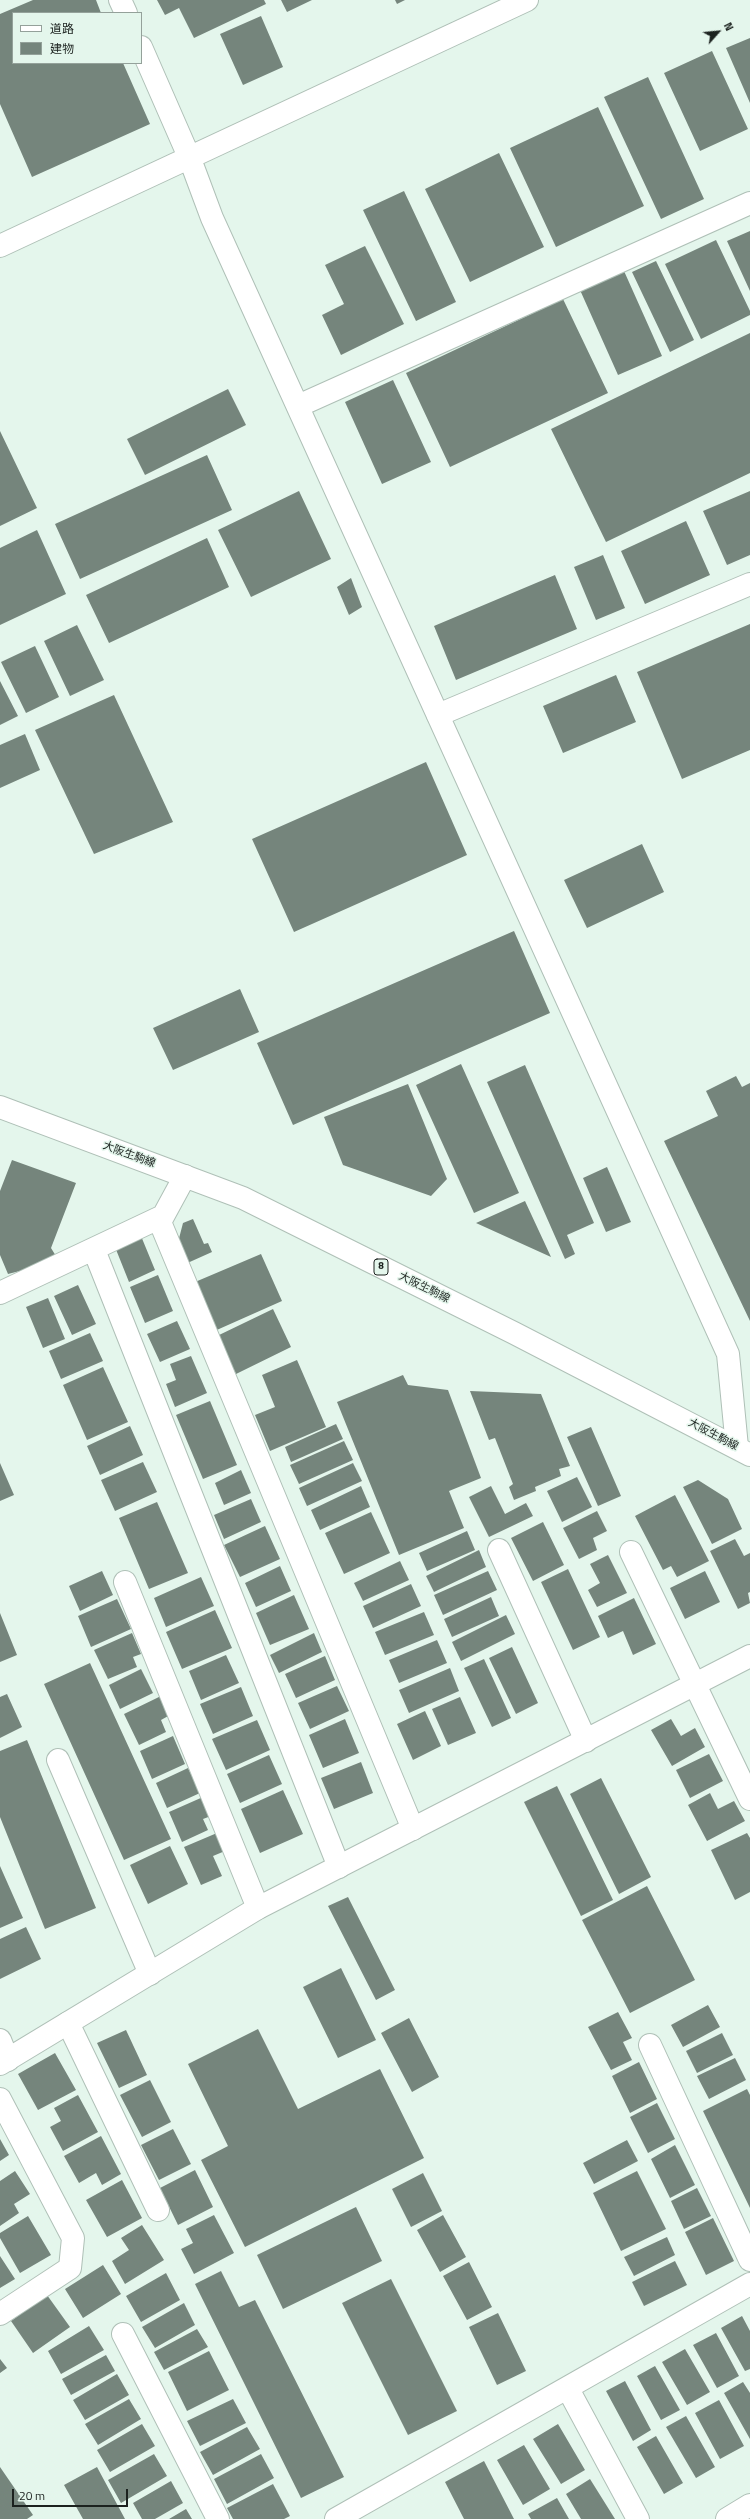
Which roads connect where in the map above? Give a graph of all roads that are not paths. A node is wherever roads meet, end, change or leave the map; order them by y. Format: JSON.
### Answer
{"nodes":[{"id":1,"x":120,"y":0,"type":"edge"},
{"id":2,"x":527,"y":0,"type":"edge"},
{"id":3,"x":126,"y":12,"type":"edge"},
{"id":4,"x":142,"y":49,"type":"edge"},
{"id":5,"x":190,"y":159,"type":"junction"},
{"id":6,"x":750,"y":202,"type":"edge"},
{"id":7,"x":0,"y":246,"type":"edge"},
{"id":8,"x":298,"y":406,"type":"junction"},
{"id":9,"x":750,"y":584,"type":"edge"},
{"id":10,"x":438,"y":715,"type":"junction"},
{"id":11,"x":0,"y":1107,"type":"edge"},
{"id":12,"x":185,"y":1176,"type":"junction"},
{"id":13,"x":163,"y":1216,"type":"junction"},
{"id":14,"x":94,"y":1250,"type":"junction"},
{"id":15,"x":0,"y":1293,"type":"edge"},
{"id":16,"x":744,"y":1451,"type":"edge"},
{"id":17,"x":499,"y":1550,"type":"dead end"},
{"id":18,"x":631,"y":1552,"type":"dead end"},
{"id":19,"x":125,"y":1582,"type":"dead end"},
{"id":20,"x":750,"y":1656,"type":"edge"},
{"id":21,"x":695,"y":1685,"type":"junction"},
{"id":22,"x":586,"y":1741,"type":"junction"},
{"id":23,"x":58,"y":1760,"type":"dead end"},
{"id":24,"x":750,"y":1799,"type":"edge"},
{"id":25,"x":414,"y":1829,"type":"junction"},
{"id":26,"x":339,"y":1867,"type":"junction"},
{"id":27,"x":258,"y":1908,"type":"junction"},
{"id":28,"x":150,"y":1974,"type":"junction"},
{"id":29,"x":68,"y":2023,"type":"junction"},
{"id":30,"x":0,"y":2040,"type":"edge"},
{"id":31,"x":650,"y":2045,"type":"dead end"},
{"id":32,"x":4,"y":2062,"type":"edge"},
{"id":33,"x":0,"y":2099,"type":"edge"},
{"id":34,"x":158,"y":2210,"type":"dead end"},
{"id":35,"x":750,"y":2260,"type":"edge"},
{"id":36,"x":750,"y":2284,"type":"edge"},
{"id":37,"x":0,"y":2314,"type":"edge"},
{"id":38,"x":123,"y":2334,"type":"dead end"},
{"id":39,"x":568,"y":2389,"type":"junction"},
{"id":40,"x":750,"y":2505,"type":"edge"},
{"id":41,"x":218,"y":2519,"type":"edge"},
{"id":42,"x":336,"y":2519,"type":"edge"},
{"id":43,"x":638,"y":2519,"type":"edge"},
{"id":44,"x":727,"y":2519,"type":"edge"}],
"edges":[{"from":1,"to":3,"type":"street"},
{"from":2,"to":5,"type":"street"},
{"from":4,"to":5,"type":"street"},
{"from":5,"to":7,"type":"street"},
{"from":5,"to":8,"type":"street"},
{"from":6,"to":8,"type":"street"},
{"from":8,"to":10,"type":"street"},
{"from":9,"to":10,"type":"street"},
{"from":10,"to":16,"type":"street"},
{"from":11,"to":12,"type":"street","name":"大阪生駒線","number":"8"},
{"from":12,"to":13,"type":"street"},
{"from":12,"to":16,"type":"street","name":"大阪生駒線","number":"8"},
{"from":13,"to":14,"type":"street"},
{"from":13,"to":25,"type":"street"},
{"from":14,"to":15,"type":"street"},
{"from":14,"to":26,"type":"street"},
{"from":17,"to":22,"type":"street"},
{"from":18,"to":21,"type":"street"},
{"from":19,"to":27,"type":"street"},
{"from":20,"to":21,"type":"street"},
{"from":21,"to":22,"type":"street"},
{"from":21,"to":24,"type":"street"},
{"from":22,"to":25,"type":"street"},
{"from":23,"to":28,"type":"street"},
{"from":25,"to":26,"type":"street"},
{"from":26,"to":27,"type":"street"},
{"from":27,"to":28,"type":"street"},
{"from":28,"to":29,"type":"street"},
{"from":29,"to":32,"type":"street"},
{"from":29,"to":34,"type":"street"},
{"from":30,"to":32,"type":"street"},
{"from":31,"to":35,"type":"street"},
{"from":33,"to":37,"type":"street"},
{"from":36,"to":39,"type":"street"},
{"from":38,"to":41,"type":"street"},
{"from":39,"to":42,"type":"street"},
{"from":39,"to":43,"type":"street"},
{"from":40,"to":44,"type":"street"}]}
